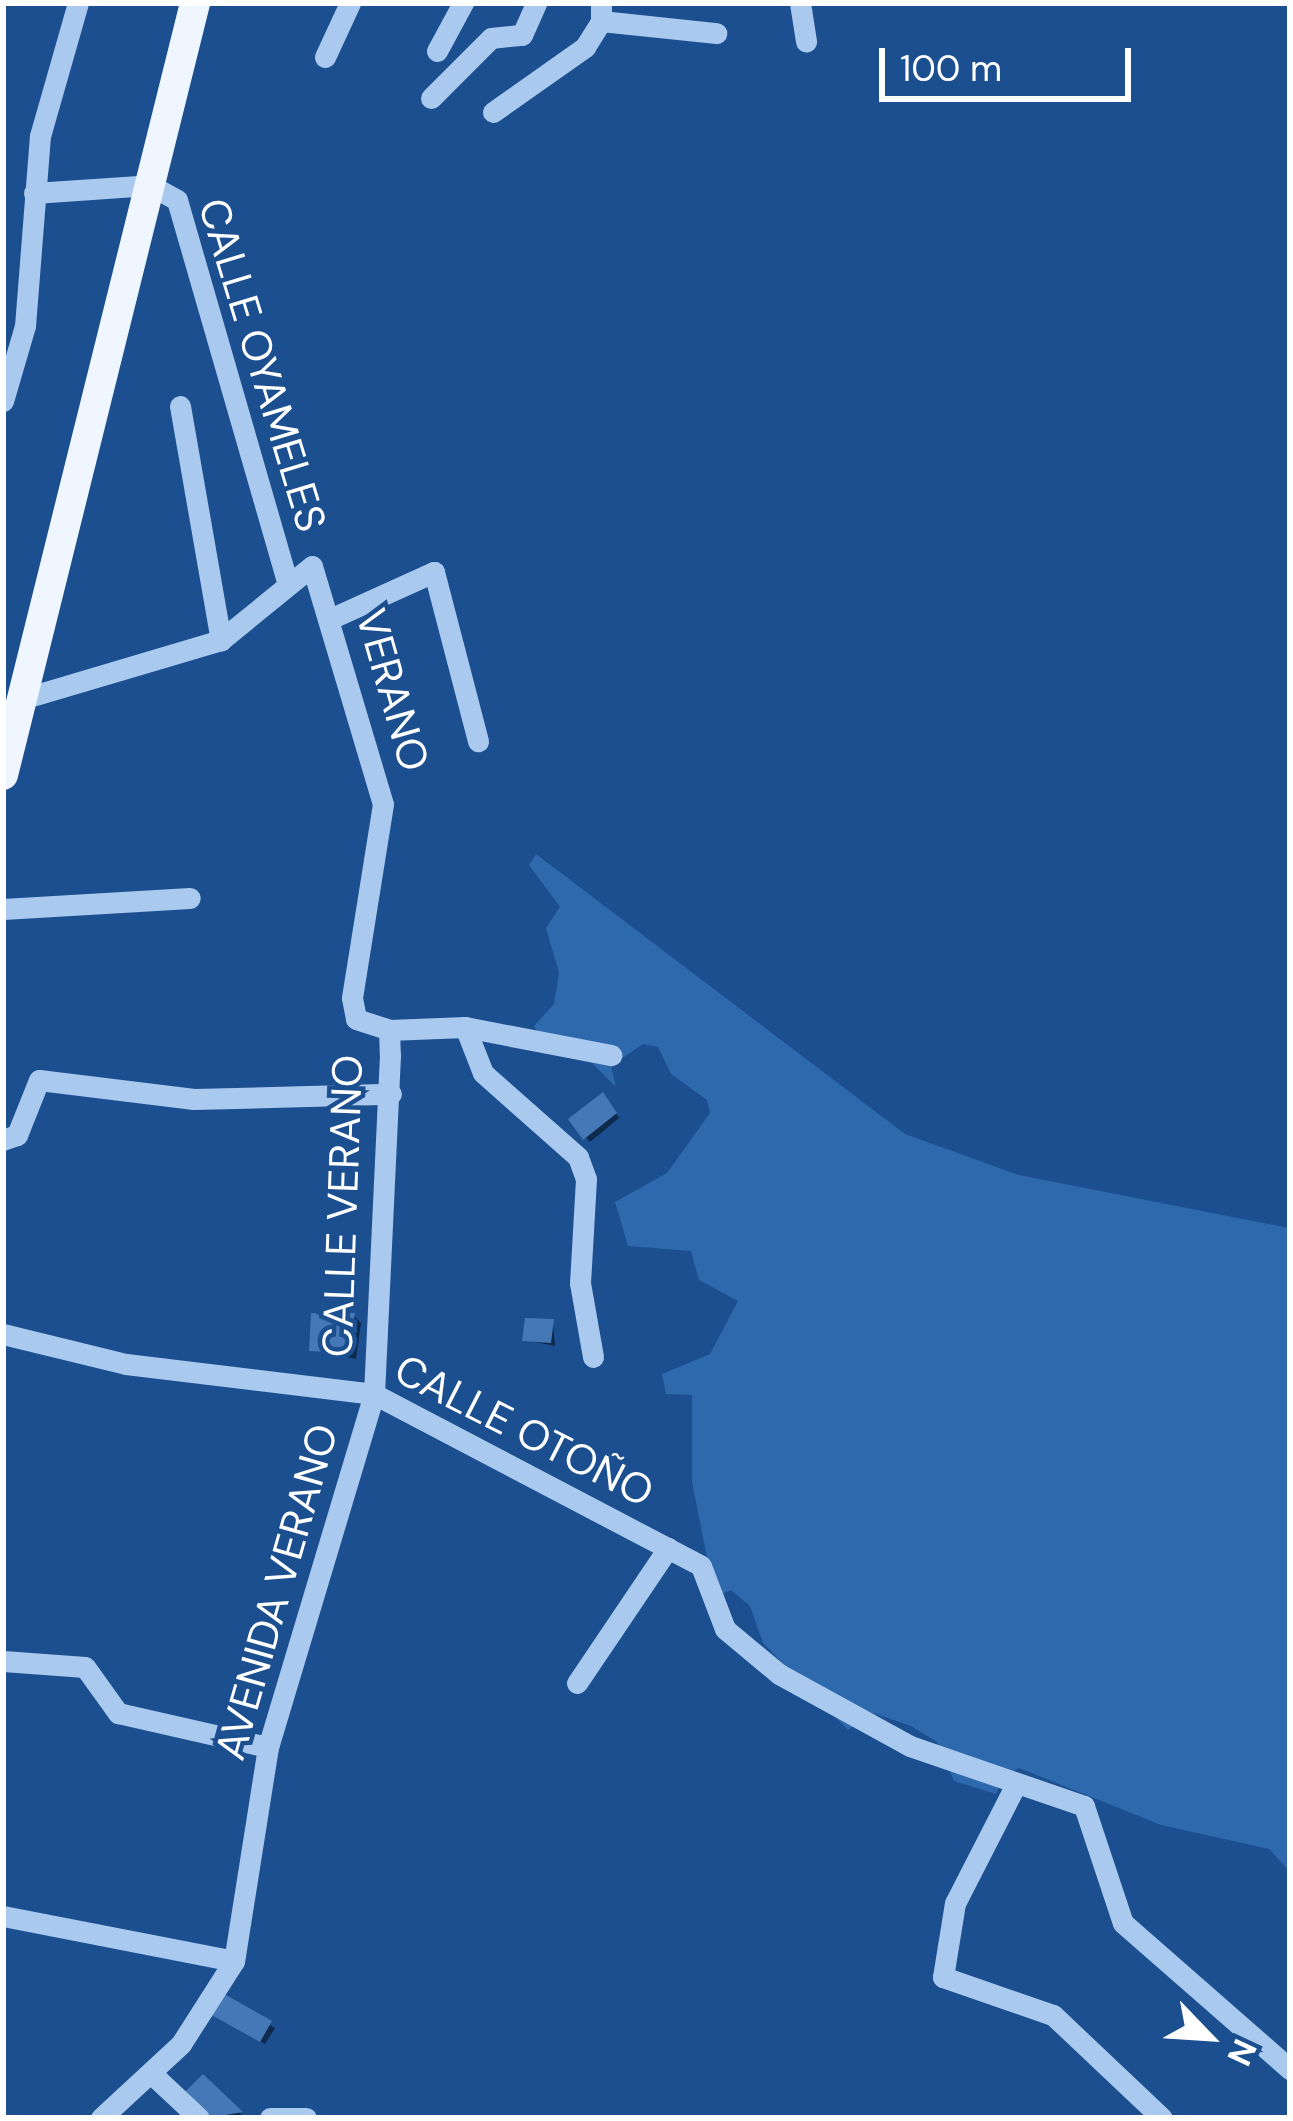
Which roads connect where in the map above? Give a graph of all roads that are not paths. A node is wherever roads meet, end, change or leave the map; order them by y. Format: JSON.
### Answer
{"nodes":[{"id":1,"x":78,"y":3,"type":"edge"},
{"id":2,"x":195,"y":3,"type":"edge"},
{"id":3,"x":350,"y":3,"type":"edge"},
{"id":4,"x":463,"y":3,"type":"edge"},
{"id":5,"x":536,"y":3,"type":"edge"},
{"id":6,"x":800,"y":3,"type":"edge"},
{"id":7,"x":601,"y":12,"type":"edge"},
{"id":8,"x":716,"y":33,"type":"dead end"},
{"id":9,"x":806,"y":42,"type":"dead end"},
{"id":10,"x":437,"y":51,"type":"dead end"},
{"id":11,"x":325,"y":57,"type":"dead end"},
{"id":12,"x":430,"y":98,"type":"dead end"},
{"id":13,"x":493,"y":112,"type":"dead end"},
{"id":14,"x":150,"y":185,"type":"junction"},
{"id":15,"x":34,"y":193,"type":"junction"},
{"id":16,"x":3,"y":401,"type":"edge"},
{"id":17,"x":180,"y":406,"type":"dead end"},
{"id":18,"x":287,"y":580,"type":"junction"},
{"id":19,"x":332,"y":618,"type":"junction"},
{"id":20,"x":221,"y":640,"type":"junction"},
{"id":21,"x":22,"y":699,"type":"junction"},
{"id":22,"x":478,"y":741,"type":"dead end"},
{"id":23,"x":3,"y":775,"type":"edge"},
{"id":24,"x":383,"y":833,"type":"joint"},
{"id":25,"x":190,"y":898,"type":"dead end"},
{"id":26,"x":3,"y":909,"type":"edge"},
{"id":27,"x":465,"y":1027,"type":"junction"},
{"id":28,"x":388,"y":1030,"type":"junction"},
{"id":29,"x":611,"y":1054,"type":"dead end"},
{"id":30,"x":391,"y":1094,"type":"junction"},
{"id":31,"x":3,"y":1140,"type":"edge"},
{"id":32,"x":3,"y":1334,"type":"edge"},
{"id":33,"x":593,"y":1357,"type":"dead end"},
{"id":34,"x":374,"y":1394,"type":"junction"},
{"id":35,"x":668,"y":1548,"type":"junction"},
{"id":36,"x":3,"y":1661,"type":"edge"},
{"id":37,"x":577,"y":1683,"type":"dead end"},
{"id":38,"x":268,"y":1748,"type":"junction"},
{"id":39,"x":1015,"y":1786,"type":"junction"},
{"id":40,"x":3,"y":1916,"type":"edge"},
{"id":41,"x":234,"y":1961,"type":"junction"},
{"id":42,"x":1290,"y":2068,"type":"edge"},
{"id":43,"x":153,"y":2075,"type":"junction"},
{"id":44,"x":101,"y":2118,"type":"edge"},
{"id":45,"x":200,"y":2118,"type":"edge"},
{"id":46,"x":271,"y":2118,"type":"edge"},
{"id":47,"x":306,"y":2118,"type":"edge"},
{"id":48,"x":1162,"y":2118,"type":"edge"}],
"edges":[{"from":1,"to":15,"type":"street"},
{"from":2,"to":14,"type":"main road"},
{"from":3,"to":11,"type":"street"},
{"from":4,"to":10,"type":"street"},
{"from":5,"to":12,"type":"street"},
{"from":6,"to":9,"type":"street"},
{"from":7,"to":8,"type":"street"},
{"from":7,"to":13,"type":"street"},
{"from":14,"to":15,"type":"street"},
{"from":14,"to":18,"type":"street","name":"CALLE OYAMELES"},
{"from":14,"to":21,"type":"main road"},
{"from":15,"to":16,"type":"street"},
{"from":17,"to":20,"type":"street"},
{"from":18,"to":19,"type":"street","name":"VERANO"},
{"from":18,"to":20,"type":"street"},
{"from":19,"to":22,"type":"street"},
{"from":19,"to":24,"type":"street","name":"VERANO"},
{"from":20,"to":21,"type":"street"},
{"from":21,"to":23,"type":"main road"},
{"from":24,"to":28,"type":"street","name":"CALLE VERANO"},
{"from":25,"to":26,"type":"street"},
{"from":27,"to":28,"type":"street"},
{"from":27,"to":29,"type":"street"},
{"from":27,"to":33,"type":"street"},
{"from":28,"to":30,"type":"street","name":"CALLE VERANO"},
{"from":30,"to":31,"type":"street"},
{"from":30,"to":34,"type":"street","name":"CALLE VERANO"},
{"from":32,"to":34,"type":"street","name":"CALLE OTOÑO"},
{"from":34,"to":35,"type":"street","name":"CALLE OTOÑO"},
{"from":34,"to":38,"type":"street","name":"AVENIDA VERANO"},
{"from":35,"to":37,"type":"street"},
{"from":35,"to":39,"type":"street","name":"CALLE OTOÑO"},
{"from":36,"to":38,"type":"street"},
{"from":38,"to":41,"type":"street","name":"AVENIDA VERANO"},
{"from":39,"to":42,"type":"street"},
{"from":39,"to":48,"type":"street"},
{"from":40,"to":41,"type":"street"},
{"from":41,"to":43,"type":"street","name":"AVENIDA VERANO"},
{"from":43,"to":44,"type":"street","name":"AVENIDA VERANO"},
{"from":43,"to":45,"type":"street"},
{"from":46,"to":47,"type":"street"}]}
